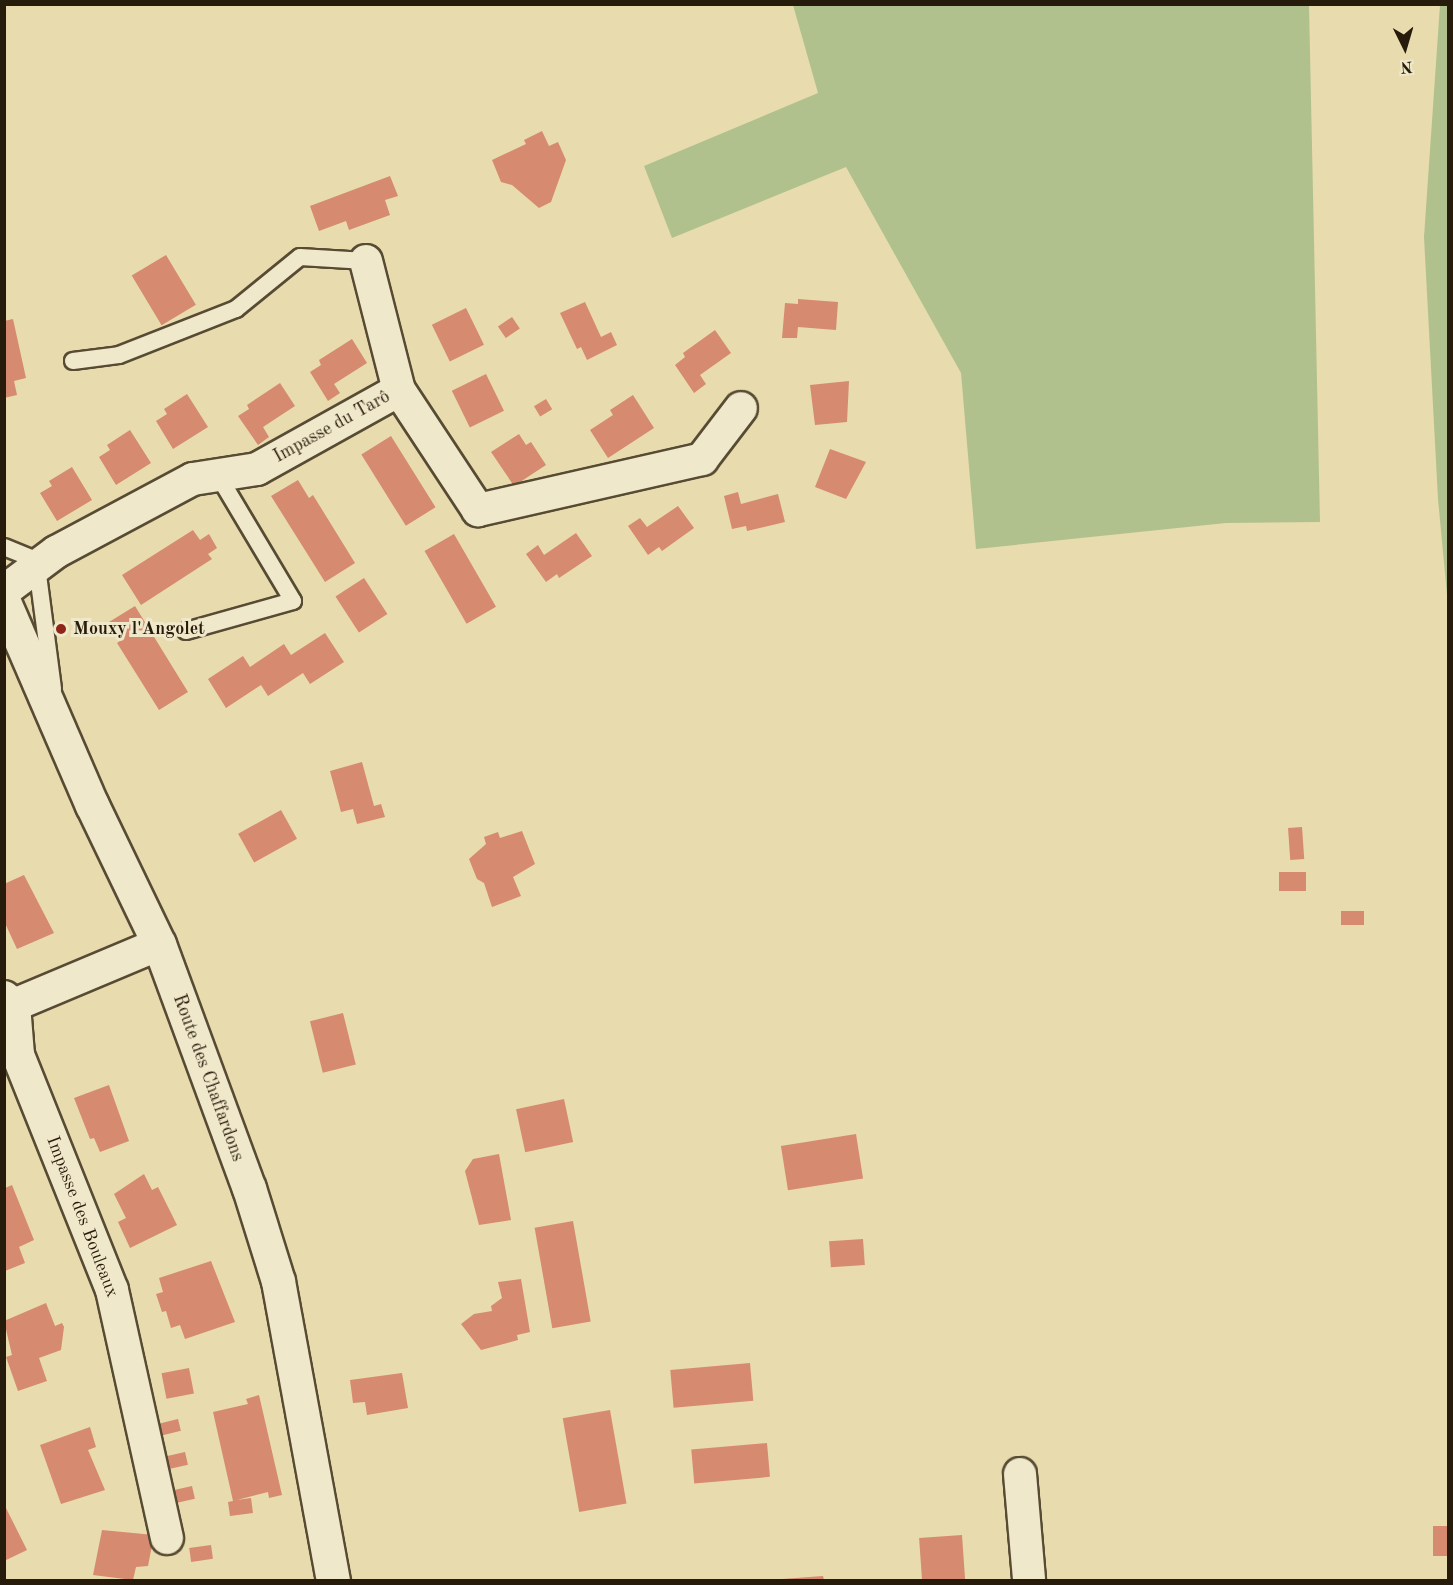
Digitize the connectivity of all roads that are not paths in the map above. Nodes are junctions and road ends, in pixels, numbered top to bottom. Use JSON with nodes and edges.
{"nodes":[{"id":1,"x":366,"y":261,"type":"joint"},
{"id":2,"x":73,"y":361,"type":"dead end"},
{"id":3,"x":399,"y":390,"type":"junction"},
{"id":4,"x":741,"y":408,"type":"dead end"},
{"id":5,"x":218,"y":475,"type":"junction"},
{"id":6,"x":4,"y":547,"type":"edge"},
{"id":7,"x":33,"y":561,"type":"edge"},
{"id":8,"x":4,"y":591,"type":"edge"},
{"id":9,"x":4,"y":602,"type":"edge"},
{"id":10,"x":186,"y":631,"type":"dead end"},
{"id":11,"x":4,"y":654,"type":"edge"},
{"id":12,"x":59,"y":732,"type":"junction"},
{"id":13,"x":87,"y":793,"type":"junction"},
{"id":14,"x":149,"y":948,"type":"junction"},
{"id":15,"x":9,"y":1001,"type":"edge"},
{"id":16,"x":1020,"y":1474,"type":"dead end"},
{"id":17,"x":167,"y":1538,"type":"dead end"},
{"id":18,"x":333,"y":1581,"type":"edge"},
{"id":19,"x":1029,"y":1581,"type":"edge"}],
"edges":[{"from":1,"to":2,"type":"lane"},
{"from":1,"to":3,"type":"street"},
{"from":3,"to":4,"type":"street","name":"Impasse du Tarô"},
{"from":3,"to":5,"type":"street","name":"Impasse du Tarô"},
{"from":5,"to":7,"type":"street","name":"Impasse du Tarô"},
{"from":5,"to":10,"type":"lane"},
{"from":6,"to":7,"type":"lane"},
{"from":7,"to":8,"type":"street","name":"Impasse du Tarô"},
{"from":7,"to":12,"type":"lane"},
{"from":9,"to":12,"type":"main road"},
{"from":11,"to":13,"type":"main road"},
{"from":12,"to":13,"type":"main road"},
{"from":13,"to":14,"type":"main road","name":"Route des Chaffardons"},
{"from":14,"to":15,"type":"street"},
{"from":14,"to":18,"type":"main road","name":"Route des Chaffardons"},
{"from":15,"to":17,"type":"street","name":"Impasse des Bouleaux"},
{"from":16,"to":19,"type":"street"}]}
